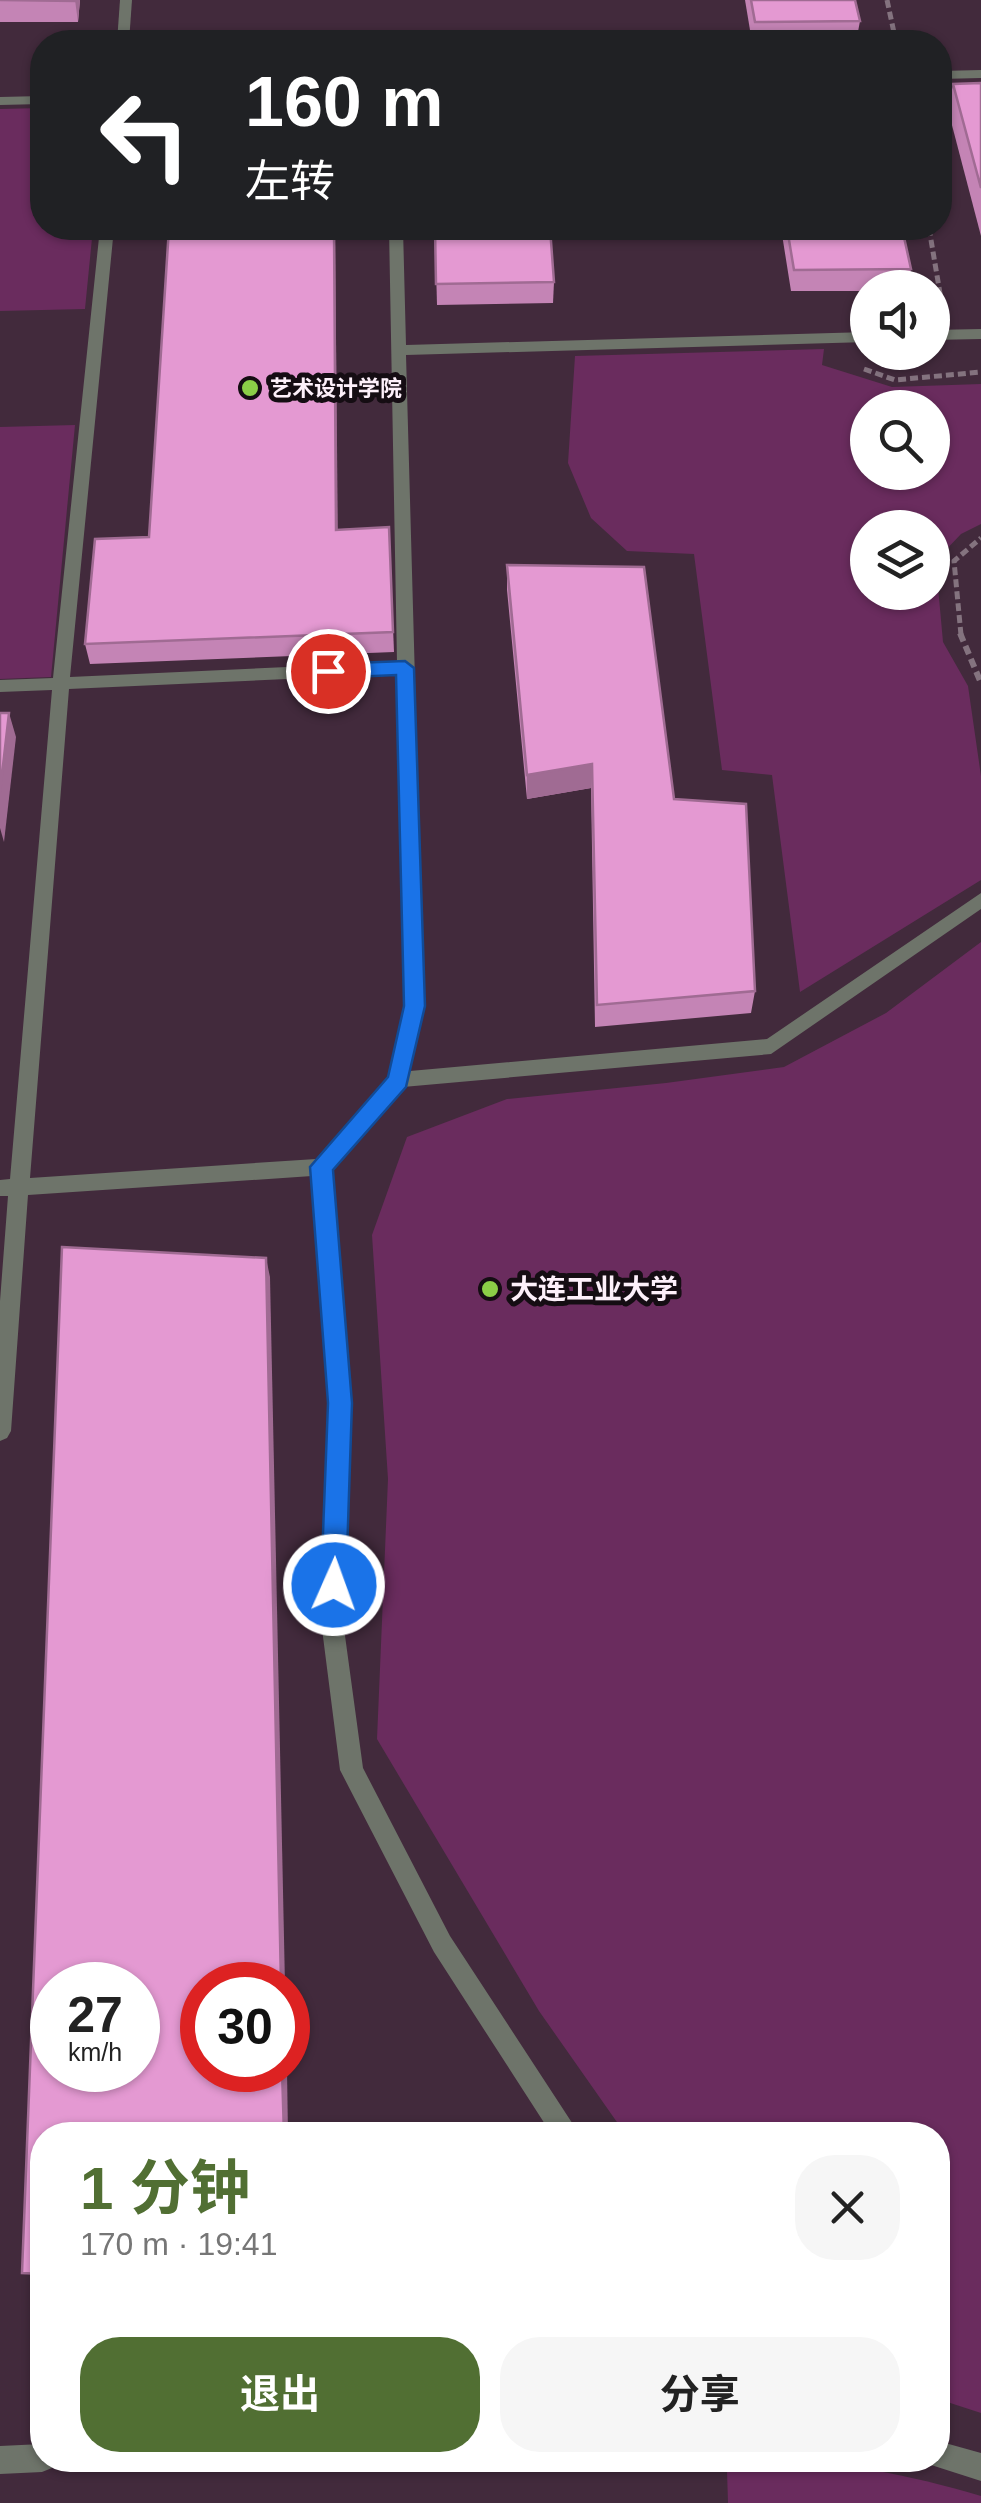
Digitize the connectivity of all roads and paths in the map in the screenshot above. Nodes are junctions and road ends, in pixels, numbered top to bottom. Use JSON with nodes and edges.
{"nodes":[{"id":1,"x":126,"y":0,"type":"edge"},
{"id":2,"x":887,"y":0,"type":"edge"},
{"id":3,"x":125,"y":30,"type":"edge"},
{"id":4,"x":893,"y":30,"type":"edge"},
{"id":5,"x":981,"y":74,"type":"edge"},
{"id":6,"x":952,"y":75,"type":"edge"},
{"id":7,"x":30,"y":100,"type":"edge"},
{"id":8,"x":0,"y":101,"type":"edge"},
{"id":9,"x":106,"y":240,"type":"edge"},
{"id":10,"x":396,"y":240,"type":"edge"},
{"id":11,"x":930,"y":240,"type":"edge"},
{"id":12,"x":933,"y":270,"type":"edge"},
{"id":13,"x":981,"y":334,"type":"edge"},
{"id":14,"x":950,"y":335,"type":"edge"},
{"id":15,"x":850,"y":337,"type":"edge"},
{"id":16,"x":850,"y":345,"type":"edge"},
{"id":17,"x":399,"y":350,"type":"junction"},
{"id":18,"x":850,"y":364,"type":"edge"},
{"id":19,"x":866,"y":370,"type":"edge"},
{"id":20,"x":981,"y":372,"type":"edge"},
{"id":21,"x":981,"y":538,"type":"edge"},
{"id":22,"x":405,"y":668,"type":"junction"},
{"id":23,"x":61,"y":682,"type":"junction"},
{"id":24,"x":981,"y":683,"type":"edge"},
{"id":25,"x":0,"y":686,"type":"edge"},
{"id":26,"x":981,"y":900,"type":"edge"},
{"id":27,"x":398,"y":1080,"type":"junction"},
{"id":28,"x":321,"y":1167,"type":"junction"},
{"id":29,"x":9,"y":1188,"type":"edge"},
{"id":30,"x":0,"y":1431,"type":"edge"},
{"id":31,"x":558,"y":2122,"type":"edge"},
{"id":32,"x":950,"y":2458,"type":"edge"},
{"id":33,"x":30,"y":2459,"type":"edge"},
{"id":34,"x":0,"y":2460,"type":"edge"},
{"id":35,"x":981,"y":2467,"type":"edge"}],
"edges":[{"from":1,"to":3,"type":"street"},
{"from":2,"to":4,"type":"path"},
{"from":5,"to":6,"type":"street"},
{"from":7,"to":8,"type":"street"},
{"from":9,"to":23,"type":"street"},
{"from":10,"to":17,"type":"street"},
{"from":11,"to":12,"type":"path"},
{"from":13,"to":14,"type":"street"},
{"from":15,"to":17,"type":"street"},
{"from":16,"to":18,"type":"path"},
{"from":17,"to":22,"type":"street"},
{"from":19,"to":20,"type":"path"},
{"from":21,"to":24,"type":"path"},
{"from":22,"to":23,"type":"street"},
{"from":22,"to":27,"type":"street"},
{"from":23,"to":25,"type":"street"},
{"from":23,"to":29,"type":"street"},
{"from":26,"to":27,"type":"street"},
{"from":27,"to":28,"type":"street"},
{"from":28,"to":29,"type":"street"},
{"from":28,"to":31,"type":"street"},
{"from":29,"to":30,"type":"street"},
{"from":32,"to":35,"type":"street"},
{"from":33,"to":34,"type":"street"}]}
